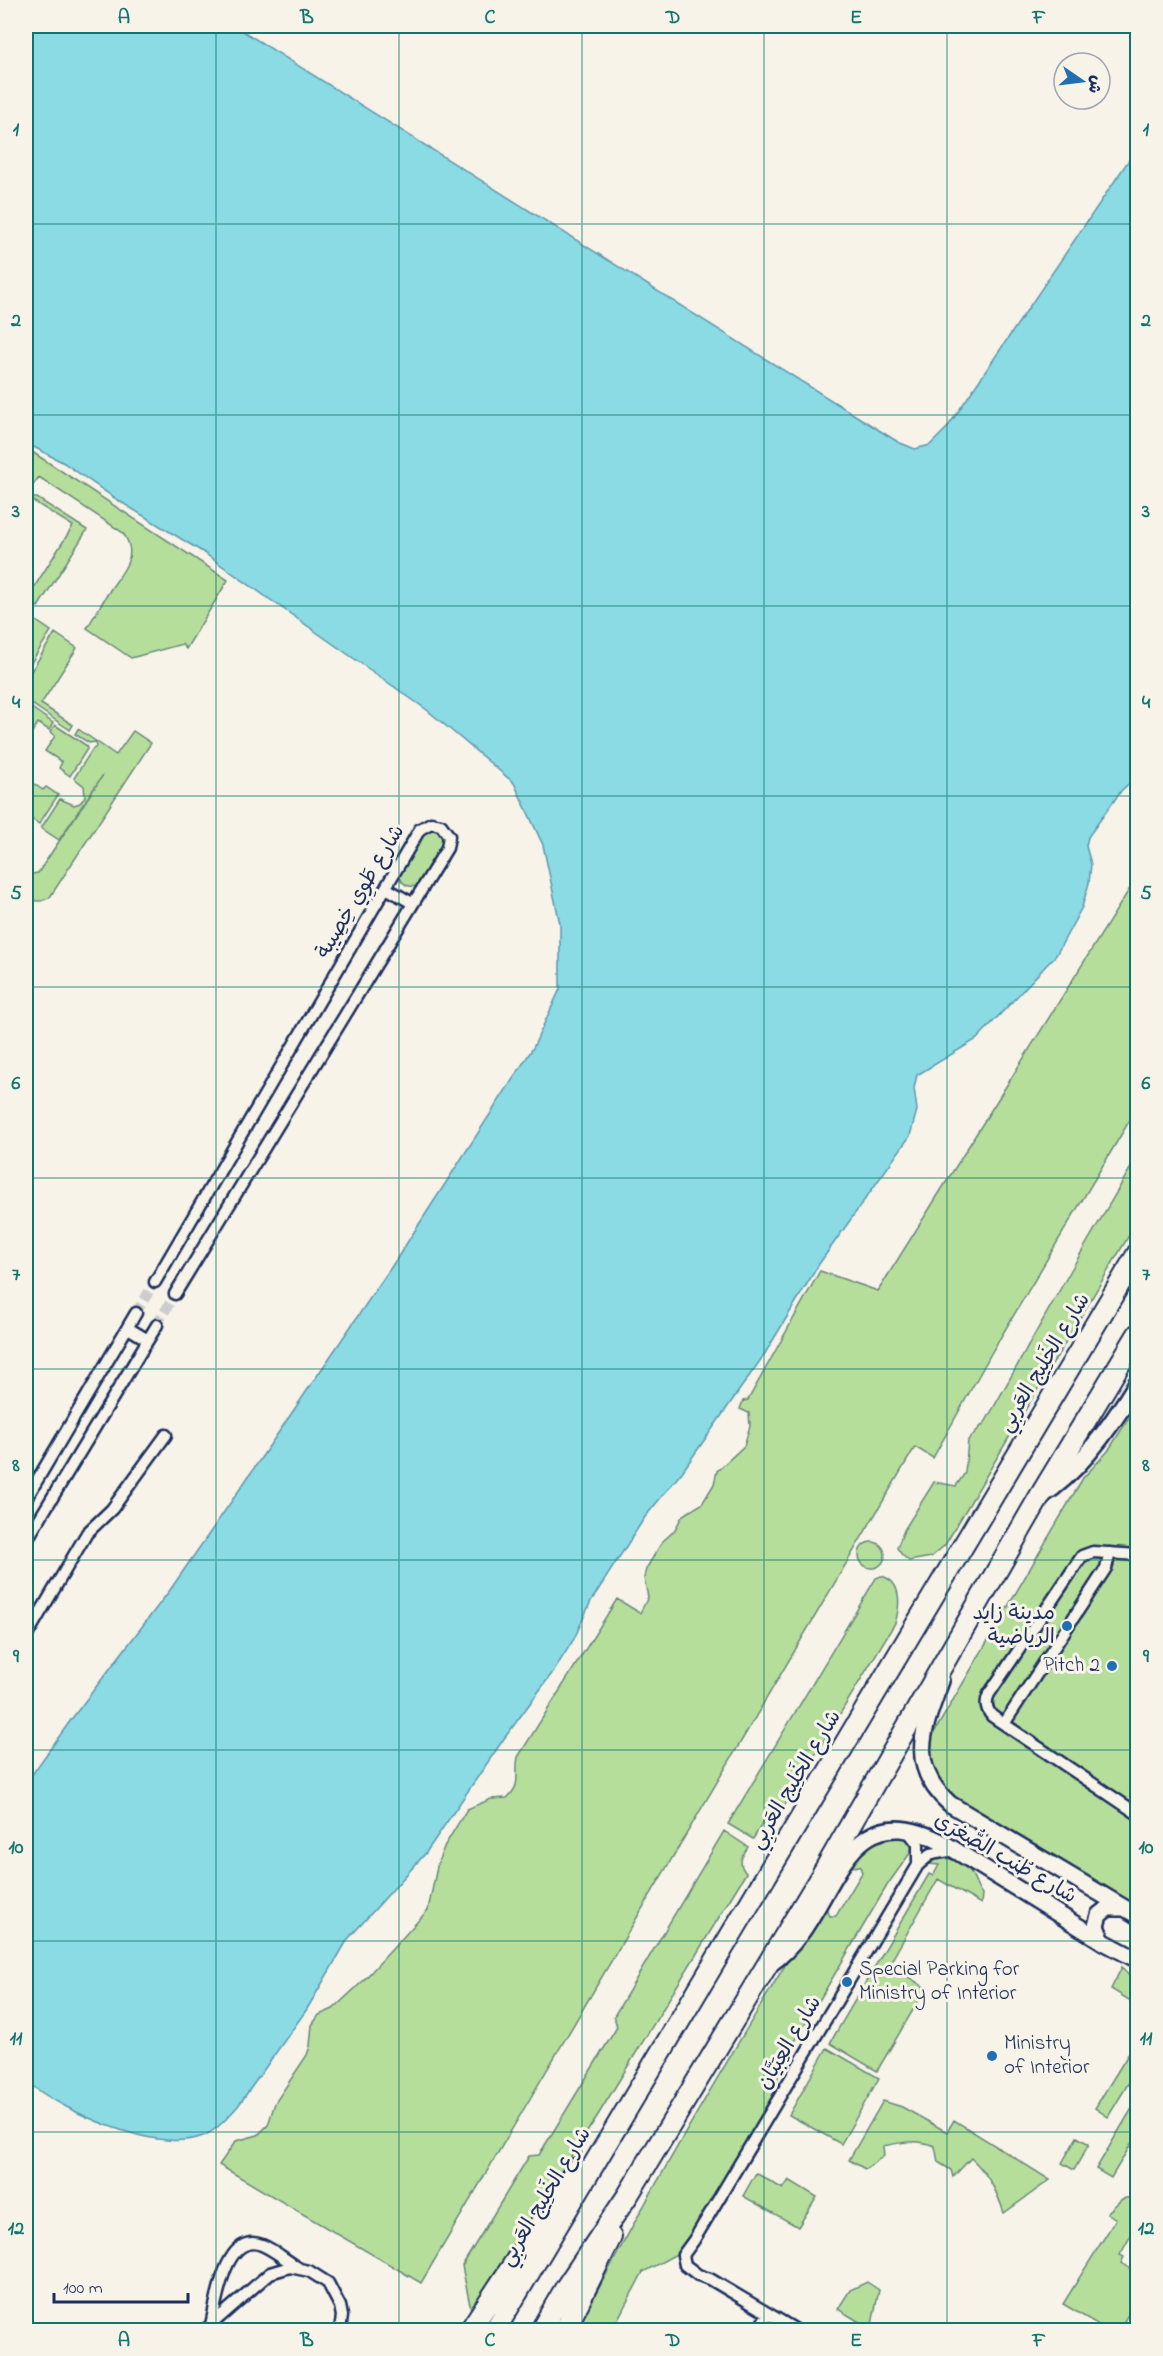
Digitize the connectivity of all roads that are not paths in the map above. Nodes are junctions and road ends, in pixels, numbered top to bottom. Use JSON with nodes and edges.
{"nodes":[{"id":1,"x":386,"y":888,"type":"junction"},
{"id":2,"x":412,"y":903,"type":"junction"},
{"id":3,"x":1137,"y":1253,"type":"edge"},
{"id":4,"x":155,"y":1282,"type":"tunnel mouth"},
{"id":5,"x":175,"y":1294,"type":"tunnel mouth"},
{"id":6,"x":136,"y":1313,"type":"tunnel mouth"},
{"id":7,"x":157,"y":1325,"type":"tunnel mouth"},
{"id":8,"x":128,"y":1328,"type":"junction"},
{"id":9,"x":1137,"y":1334,"type":"edge"},
{"id":10,"x":148,"y":1340,"type":"junction"},
{"id":11,"x":1137,"y":1383,"type":"edge"},
{"id":12,"x":166,"y":1436,"type":"dead end"},
{"id":13,"x":1040,"y":1496,"type":"junction"},
{"id":14,"x":26,"y":1499,"type":"edge"},
{"id":15,"x":26,"y":1541,"type":"edge"},
{"id":16,"x":1110,"y":1553,"type":"junction"},
{"id":17,"x":1137,"y":1555,"type":"edge"},
{"id":18,"x":26,"y":1637,"type":"edge"},
{"id":19,"x":954,"y":1647,"type":"junction"},
{"id":20,"x":1004,"y":1724,"type":"junction"},
{"id":21,"x":1137,"y":1814,"type":"edge"},
{"id":22,"x":905,"y":1828,"type":"junction"},
{"id":23,"x":955,"y":1850,"type":"junction"},
{"id":24,"x":918,"y":1865,"type":"junction"},
{"id":25,"x":1131,"y":1912,"type":"edge"},
{"id":26,"x":1102,"y":1941,"type":"junction"},
{"id":27,"x":1137,"y":1960,"type":"edge"},
{"id":28,"x":765,"y":1967,"type":"junction"},
{"id":29,"x":642,"y":2083,"type":"junction"},
{"id":30,"x":628,"y":2195,"type":"junction"},
{"id":31,"x":298,"y":2267,"type":"junction"},
{"id":32,"x":768,"y":2314,"type":"junction"},
{"id":33,"x":208,"y":2328,"type":"edge"},
{"id":34,"x":340,"y":2331,"type":"edge"},
{"id":35,"x":470,"y":2331,"type":"edge"},
{"id":36,"x":495,"y":2331,"type":"edge"},
{"id":37,"x":541,"y":2331,"type":"edge"},
{"id":38,"x":565,"y":2331,"type":"edge"},
{"id":39,"x":758,"y":2331,"type":"edge"},
{"id":40,"x":796,"y":2331,"type":"edge"}],
"edges":[{"from":1,"to":2,"type":"street"},
{"from":1,"to":2,"type":"street","name":"شارع طَوِي خِصِيبة"},
{"from":1,"to":4,"type":"street","name":"شارع طَوِي خِصِيبة"},
{"from":2,"to":5,"type":"street","name":"شارع طَوِي خِصِيبة"},
{"from":3,"to":29,"type":"highway","name":"شارع الخَلِيج العَربِي"},
{"from":6,"to":8,"type":"street"},
{"from":7,"to":10,"type":"street"},
{"from":8,"to":10,"type":"street"},
{"from":8,"to":14,"type":"street"},
{"from":9,"to":13,"type":"highway"},
{"from":10,"to":15,"type":"street"},
{"from":11,"to":13,"type":"main road"},
{"from":12,"to":18,"type":"street"},
{"from":13,"to":19,"type":"highway"},
{"from":16,"to":17,"type":"street"},
{"from":16,"to":20,"type":"street"},
{"from":16,"to":20,"type":"street"},
{"from":19,"to":25,"type":"street","name":"شارع طُنب الصُّغرَى"},
{"from":19,"to":28,"type":"highway"},
{"from":20,"to":21,"type":"street"},
{"from":22,"to":23,"type":"street","name":"شارع طُنب الصُّغرَى"},
{"from":22,"to":24,"type":"street"},
{"from":22,"to":28,"type":"street","name":"شارع طُنب الصُّغرَى"},
{"from":23,"to":24,"type":"street"},
{"from":23,"to":26,"type":"street","name":"شارع طُنب الصُّغرَى"},
{"from":24,"to":32,"type":"street","name":"شارع العِبَيَّان"},
{"from":25,"to":26,"type":"street"},
{"from":26,"to":27,"type":"street","name":"شارع طُنب الصُّغرَى"},
{"from":28,"to":30,"type":"highway"},
{"from":29,"to":35,"type":"highway"},
{"from":29,"to":36,"type":"highway","name":"شارع الخَلِيج العَربِي"},
{"from":30,"to":37,"type":"highway"},
{"from":30,"to":38,"type":"highway"},
{"from":31,"to":33,"type":"street"},
{"from":31,"to":33,"type":"street"},
{"from":31,"to":34,"type":"street"},
{"from":32,"to":39,"type":"street"},
{"from":32,"to":40,"type":"street","name":"شارع العِبَيَّان"}]}
